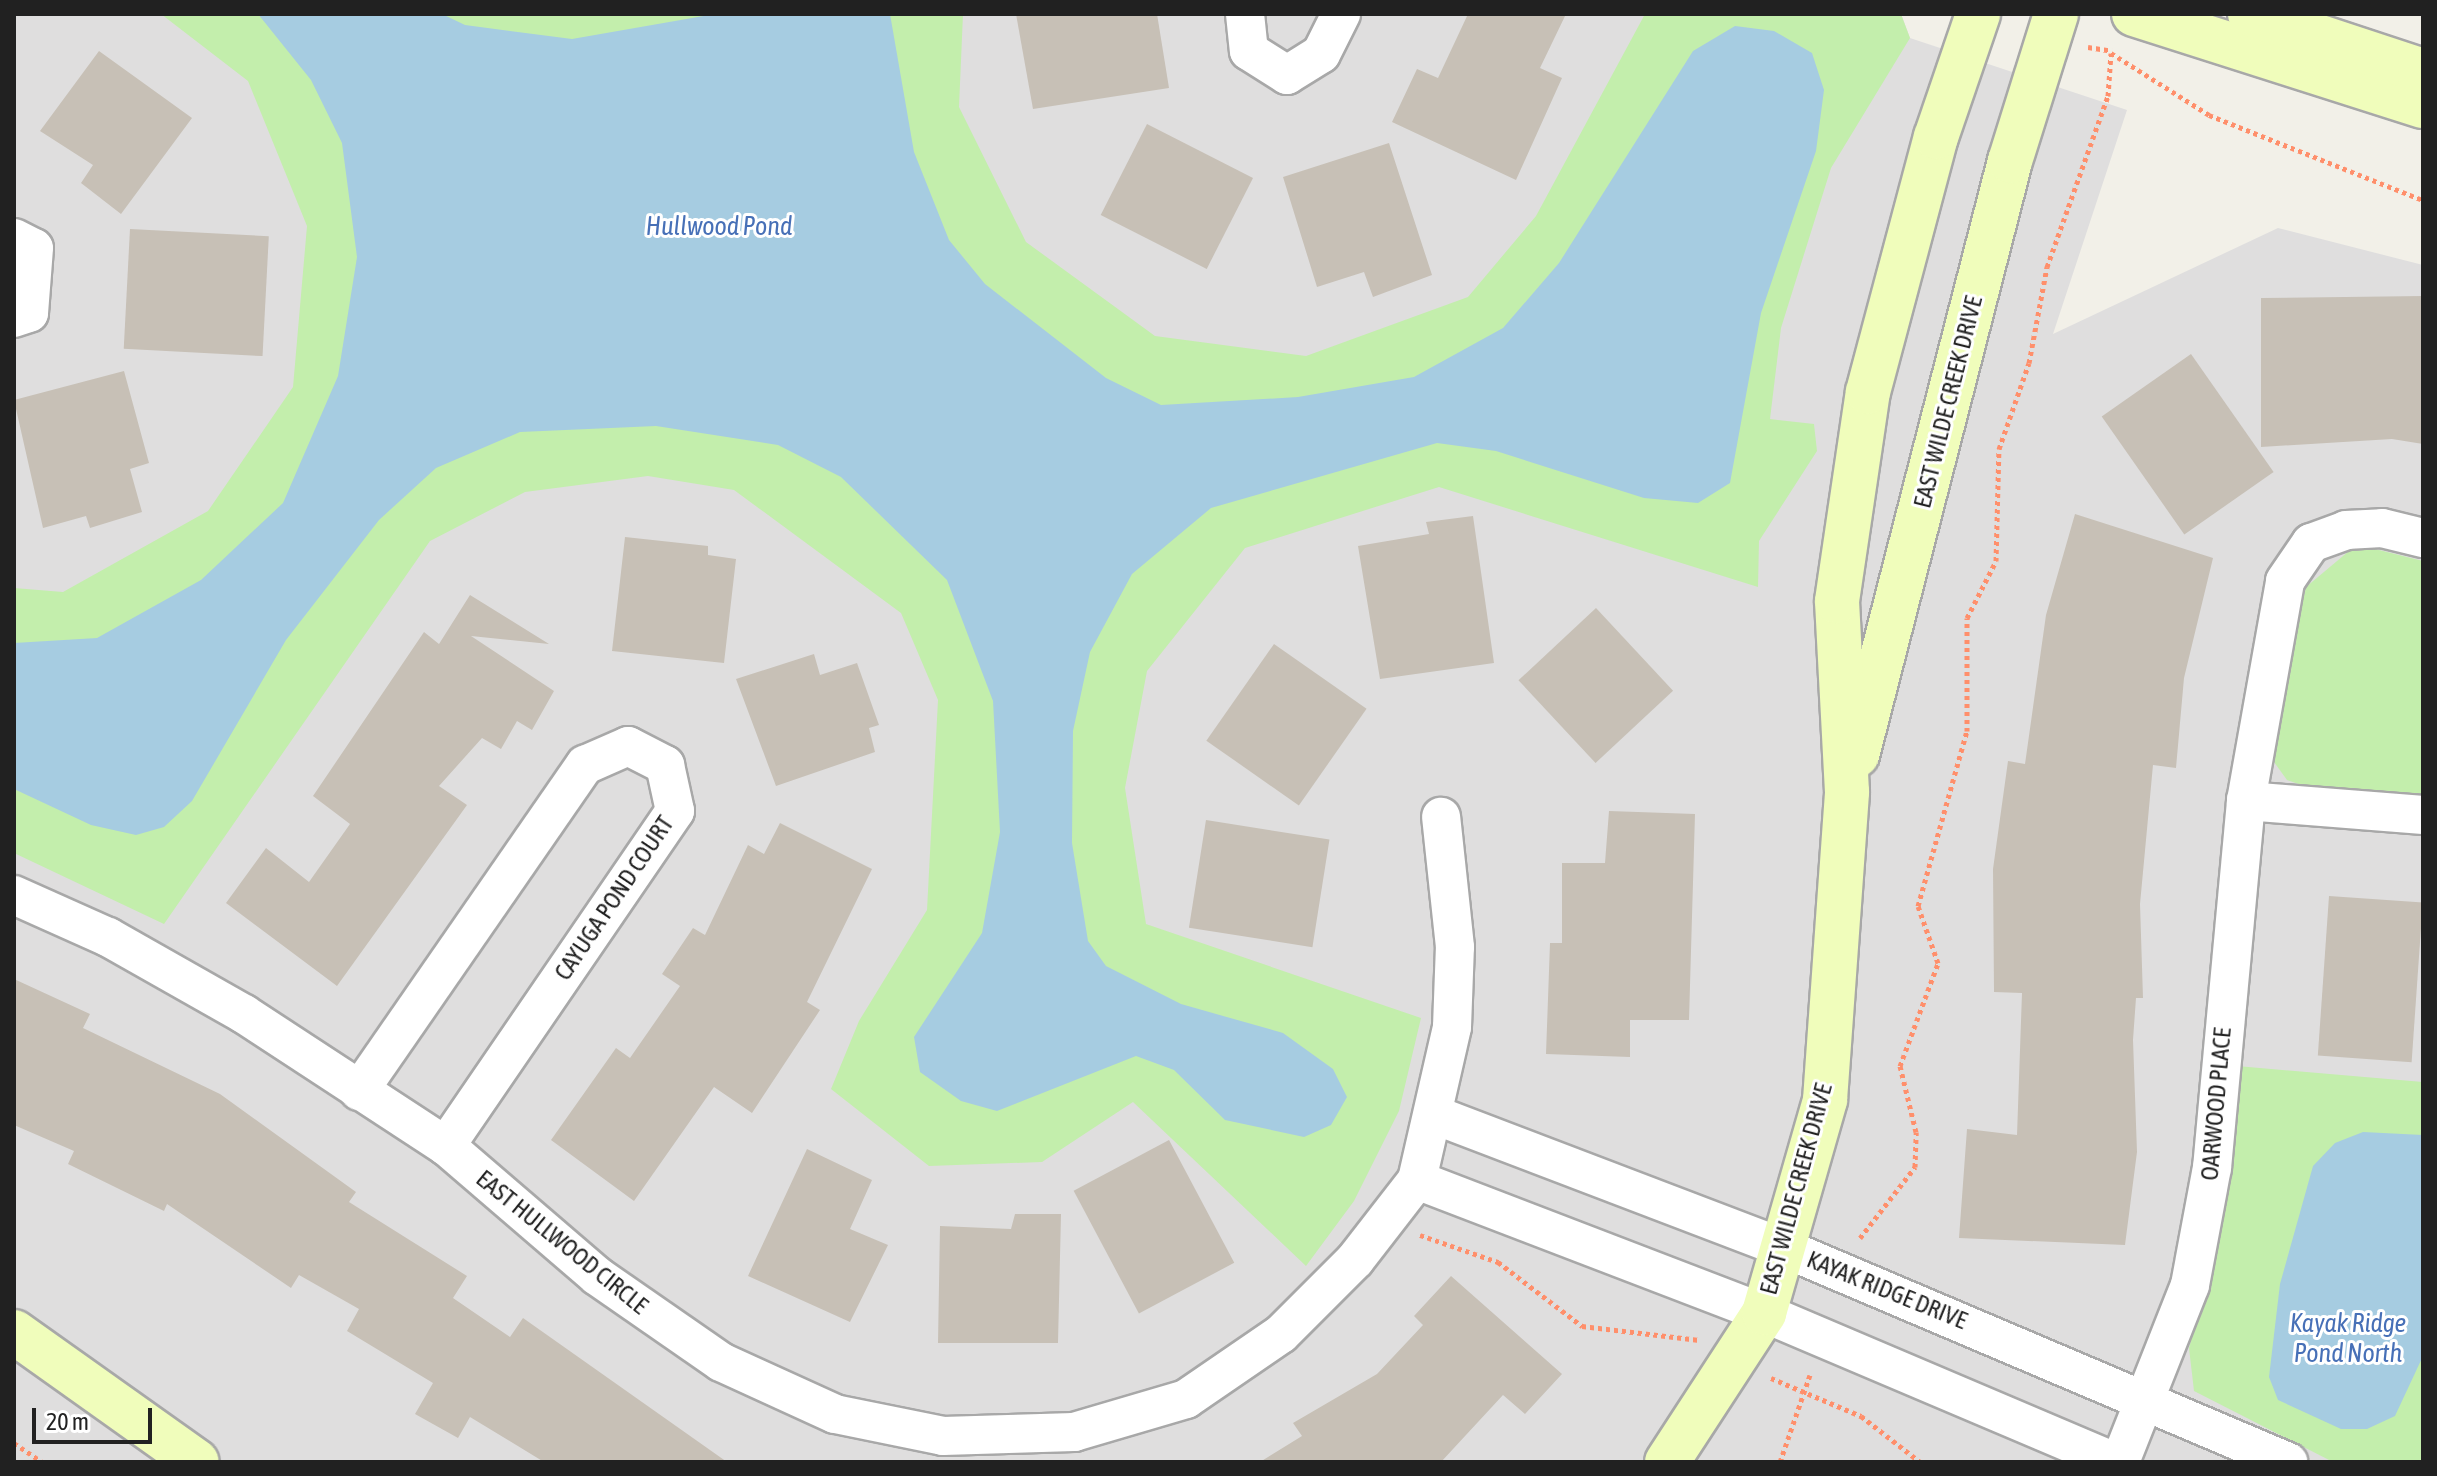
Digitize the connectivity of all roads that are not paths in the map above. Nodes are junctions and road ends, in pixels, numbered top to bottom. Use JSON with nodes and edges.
{"nodes":[{"id":1,"x":1245,"y":14,"type":"edge"},
{"id":2,"x":1341,"y":14,"type":"edge"},
{"id":3,"x":1978,"y":14,"type":"edge"},
{"id":4,"x":2056,"y":14,"type":"edge"},
{"id":5,"x":2134,"y":14,"type":"edge"},
{"id":6,"x":2250,"y":14,"type":"edge"},
{"id":7,"x":2423,"y":71,"type":"edge"},
{"id":8,"x":2423,"y":106,"type":"edge"},
{"id":9,"x":14,"y":238,"type":"edge"},
{"id":10,"x":14,"y":318,"type":"edge"},
{"id":11,"x":2423,"y":538,"type":"edge"},
{"id":12,"x":1847,"y":792,"type":"junction"},
{"id":13,"x":2246,"y":801,"type":"junction"},
{"id":14,"x":2423,"y":815,"type":"edge"},
{"id":15,"x":1441,"y":817,"type":"dead end"},
{"id":16,"x":14,"y":895,"type":"edge"},
{"id":17,"x":359,"y":1091,"type":"junction"},
{"id":18,"x":1435,"y":1115,"type":"junction"},
{"id":19,"x":446,"y":1146,"type":"junction"},
{"id":20,"x":1405,"y":1195,"type":"junction"},
{"id":21,"x":1784,"y":1248,"type":"junction"},
{"id":22,"x":1764,"y":1313,"type":"junction"},
{"id":23,"x":14,"y":1332,"type":"edge"},
{"id":24,"x":2149,"y":1398,"type":"junction"},
{"id":25,"x":197,"y":1462,"type":"edge"},
{"id":26,"x":1667,"y":1462,"type":"edge"},
{"id":27,"x":2117,"y":1462,"type":"edge"},
{"id":28,"x":2288,"y":1462,"type":"edge"}],
"edges":[{"from":1,"to":2,"type":"street"},
{"from":3,"to":12,"type":"street","name":"EAST WILDE CREEK DRIVE"},
{"from":4,"to":12,"type":"street","name":"EAST WILDE CREEK DRIVE"},
{"from":5,"to":8,"type":"street"},
{"from":6,"to":7,"type":"street"},
{"from":9,"to":10,"type":"street"},
{"from":11,"to":13,"type":"street","name":"OARWOOD PLACE"},
{"from":12,"to":21,"type":"street","name":"EAST WILDE CREEK DRIVE"},
{"from":13,"to":14,"type":"street"},
{"from":13,"to":24,"type":"street","name":"OARWOOD PLACE"},
{"from":15,"to":18,"type":"street","name":"EAST HULLWOOD CIRCLE"},
{"from":16,"to":17,"type":"street","name":"EAST HULLWOOD CIRCLE"},
{"from":17,"to":19,"type":"street","name":"EAST HULLWOOD CIRCLE"},
{"from":17,"to":19,"type":"street","name":"CAYUGA POND COURT"},
{"from":18,"to":20,"type":"street","name":"EAST HULLWOOD CIRCLE"},
{"from":18,"to":21,"type":"street","name":"KAYAK RIDGE DRIVE"},
{"from":19,"to":20,"type":"street","name":"EAST HULLWOOD CIRCLE"},
{"from":20,"to":22,"type":"street"},
{"from":21,"to":22,"type":"street","name":"EAST WILDE CREEK DRIVE"},
{"from":21,"to":24,"type":"street","name":"KAYAK RIDGE DRIVE"},
{"from":22,"to":26,"type":"street","name":"EAST WILDE CREEK DRIVE"},
{"from":22,"to":27,"type":"street"},
{"from":23,"to":25,"type":"street"},
{"from":24,"to":27,"type":"street","name":"OARWOOD PLACE"},
{"from":24,"to":28,"type":"street","name":"KAYAK RIDGE DRIVE"}]}
